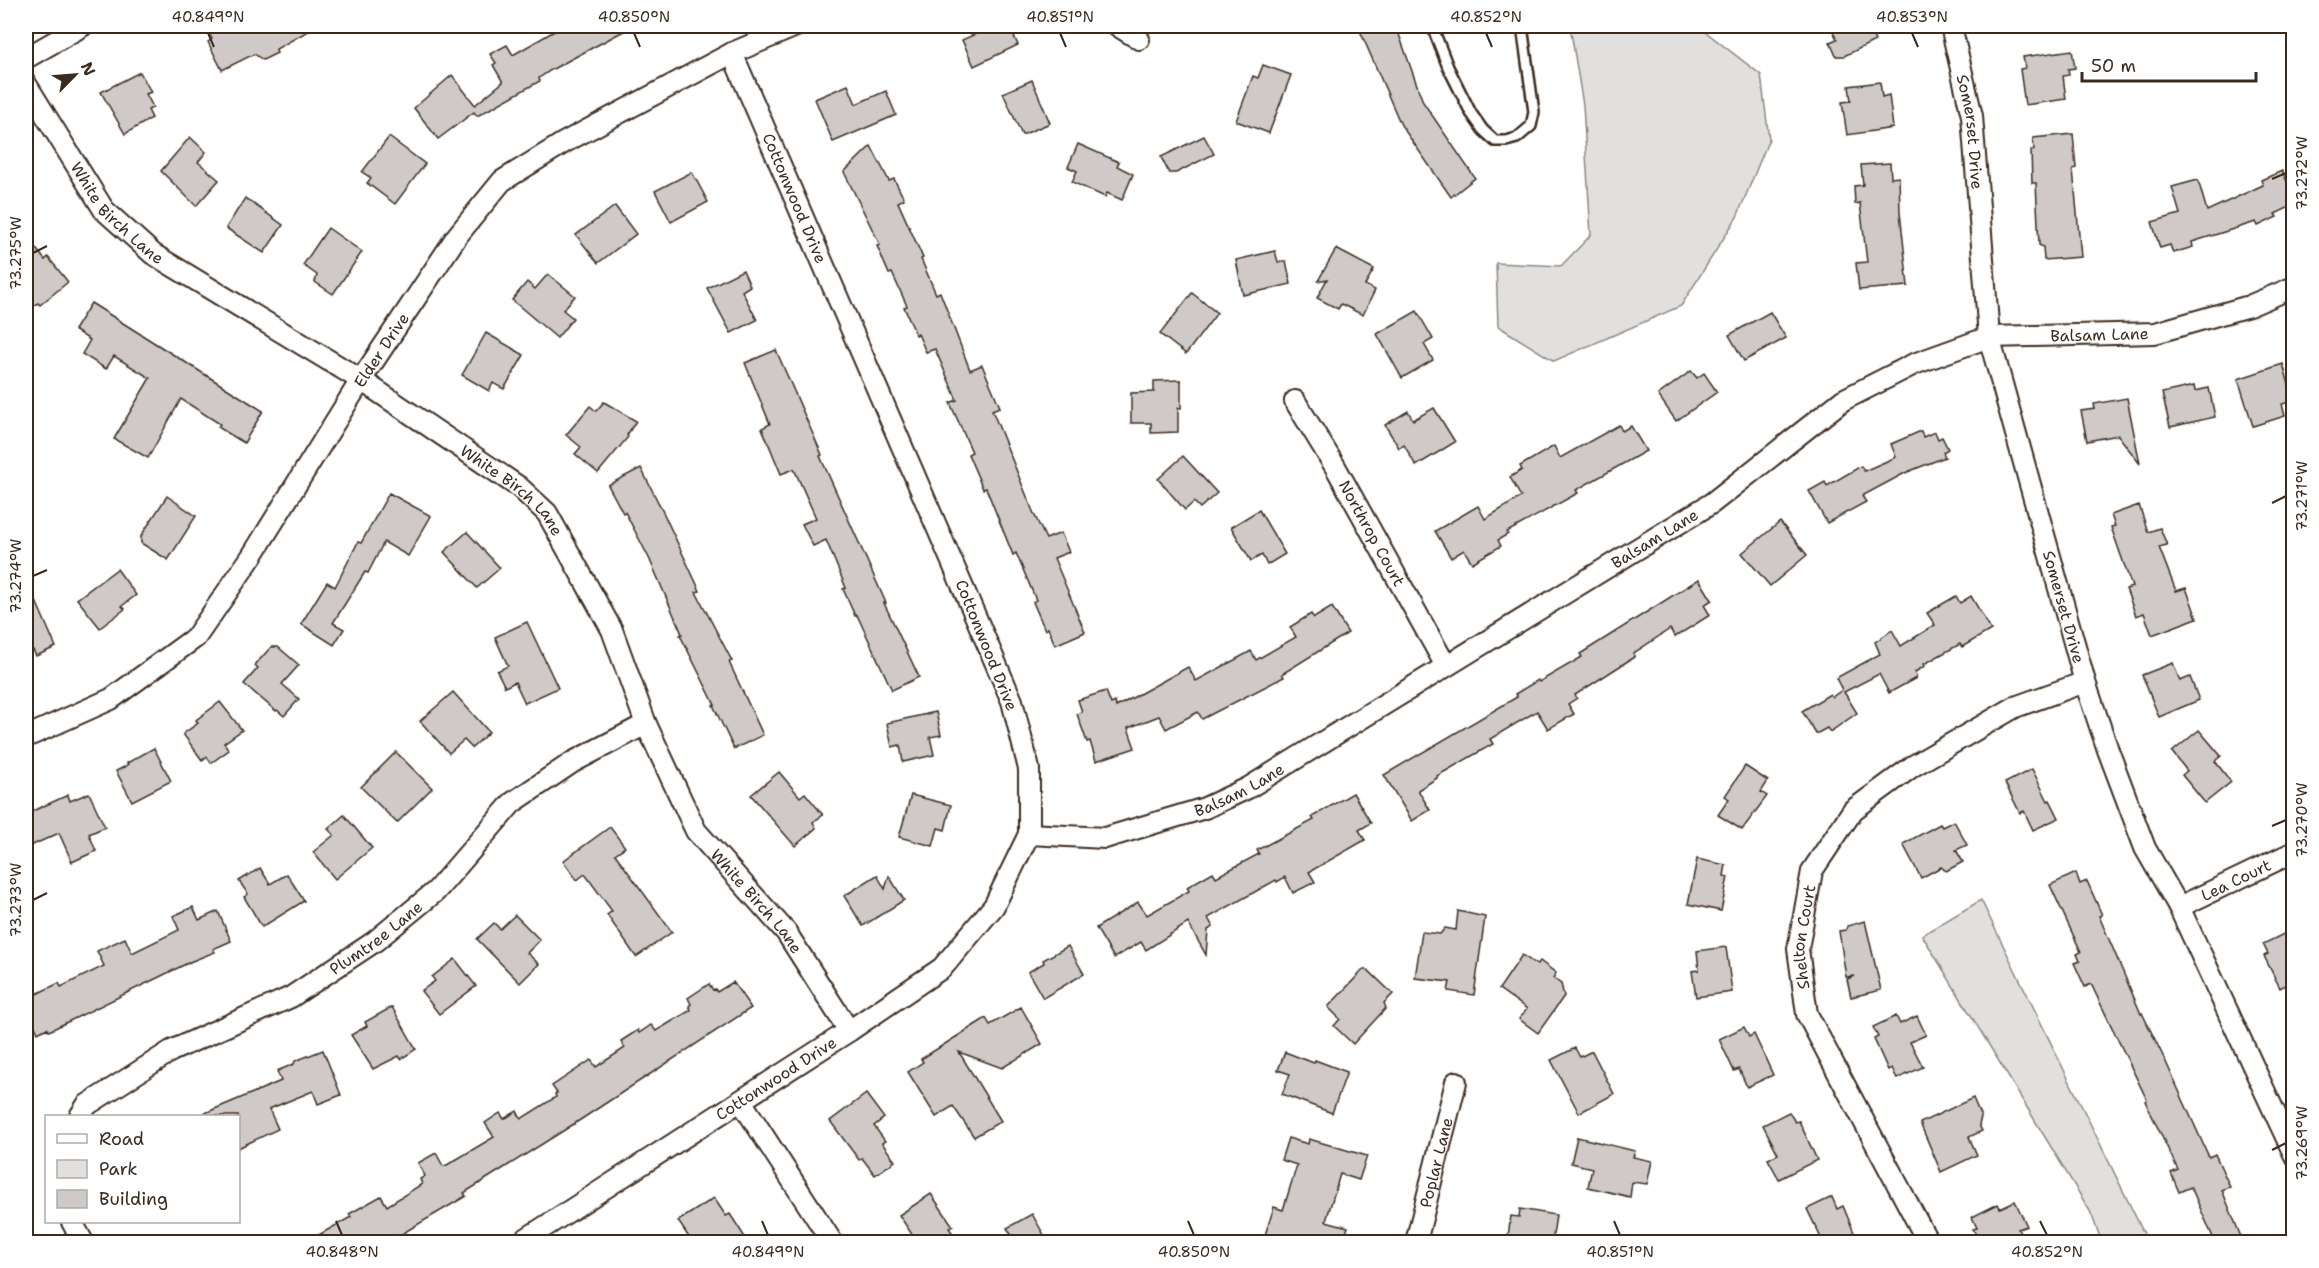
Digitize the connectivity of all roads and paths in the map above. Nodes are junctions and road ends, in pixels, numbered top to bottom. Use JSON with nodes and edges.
{"nodes":[{"id":1,"x":82,"y":26,"type":"edge"},
{"id":2,"x":796,"y":26,"type":"edge"},
{"id":3,"x":1118,"y":26,"type":"edge"},
{"id":4,"x":1432,"y":26,"type":"edge"},
{"id":5,"x":1522,"y":26,"type":"edge"},
{"id":6,"x":1950,"y":26,"type":"edge"},
{"id":7,"x":1139,"y":39,"type":"dead end"},
{"id":8,"x":732,"y":53,"type":"junction"},
{"id":9,"x":26,"y":58,"type":"edge"},
{"id":10,"x":26,"y":84,"type":"edge"},
{"id":11,"x":2294,"y":287,"type":"edge"},
{"id":12,"x":1989,"y":337,"type":"junction"},
{"id":13,"x":361,"y":380,"type":"junction"},
{"id":14,"x":1295,"y":401,"type":"dead end"},
{"id":15,"x":1446,"y":666,"type":"junction"},
{"id":16,"x":2085,"y":682,"type":"junction"},
{"id":17,"x":646,"y":724,"type":"junction"},
{"id":18,"x":26,"y":737,"type":"edge"},
{"id":19,"x":1029,"y":834,"type":"junction"},
{"id":20,"x":2294,"y":852,"type":"edge"},
{"id":21,"x":2179,"y":907,"type":"junction"},
{"id":22,"x":849,"y":1031,"type":"junction"},
{"id":23,"x":1456,"y":1082,"type":"dead end"},
{"id":24,"x":741,"y":1101,"type":"junction"},
{"id":25,"x":82,"y":1115,"type":"edge"},
{"id":26,"x":2294,"y":1154,"type":"edge"},
{"id":27,"x":73,"y":1223,"type":"edge"},
{"id":28,"x":83,"y":1242,"type":"edge"},
{"id":29,"x":521,"y":1242,"type":"edge"},
{"id":30,"x":832,"y":1242,"type":"edge"},
{"id":31,"x":1416,"y":1242,"type":"edge"},
{"id":32,"x":1928,"y":1242,"type":"edge"}],
"edges":[{"from":1,"to":9,"type":"street"},
{"from":2,"to":8,"type":"street","name":"Elder Drive"},
{"from":3,"to":7,"type":"street"},
{"from":4,"to":5,"type":"lane"},
{"from":6,"to":12,"type":"street","name":"Somerset Drive"},
{"from":8,"to":13,"type":"street","name":"Elder Drive"},
{"from":8,"to":19,"type":"street","name":"Cottonwood Drive"},
{"from":10,"to":13,"type":"street","name":"White Birch Lane"},
{"from":11,"to":12,"type":"street","name":"Balsam Lane"},
{"from":12,"to":15,"type":"street","name":"Balsam Lane"},
{"from":12,"to":16,"type":"street","name":"Somerset Drive"},
{"from":13,"to":17,"type":"street","name":"White Birch Lane"},
{"from":13,"to":18,"type":"street","name":"Elder Drive"},
{"from":14,"to":15,"type":"street","name":"Northrop Court"},
{"from":15,"to":19,"type":"street","name":"Balsam Lane"},
{"from":16,"to":21,"type":"street","name":"Somerset Drive"},
{"from":16,"to":32,"type":"street","name":"Shelton Court"},
{"from":17,"to":22,"type":"street","name":"White Birch Lane"},
{"from":17,"to":25,"type":"street","name":"Plumtree Lane"},
{"from":19,"to":22,"type":"street","name":"Cottonwood Drive"},
{"from":20,"to":21,"type":"street","name":"Lea Court"},
{"from":21,"to":26,"type":"street","name":"Somerset Drive"},
{"from":22,"to":24,"type":"street","name":"Cottonwood Drive"},
{"from":23,"to":31,"type":"street","name":"Poplar Lane"},
{"from":24,"to":29,"type":"street","name":"Cottonwood Drive"},
{"from":24,"to":30,"type":"street"},
{"from":27,"to":28,"type":"street"}]}
